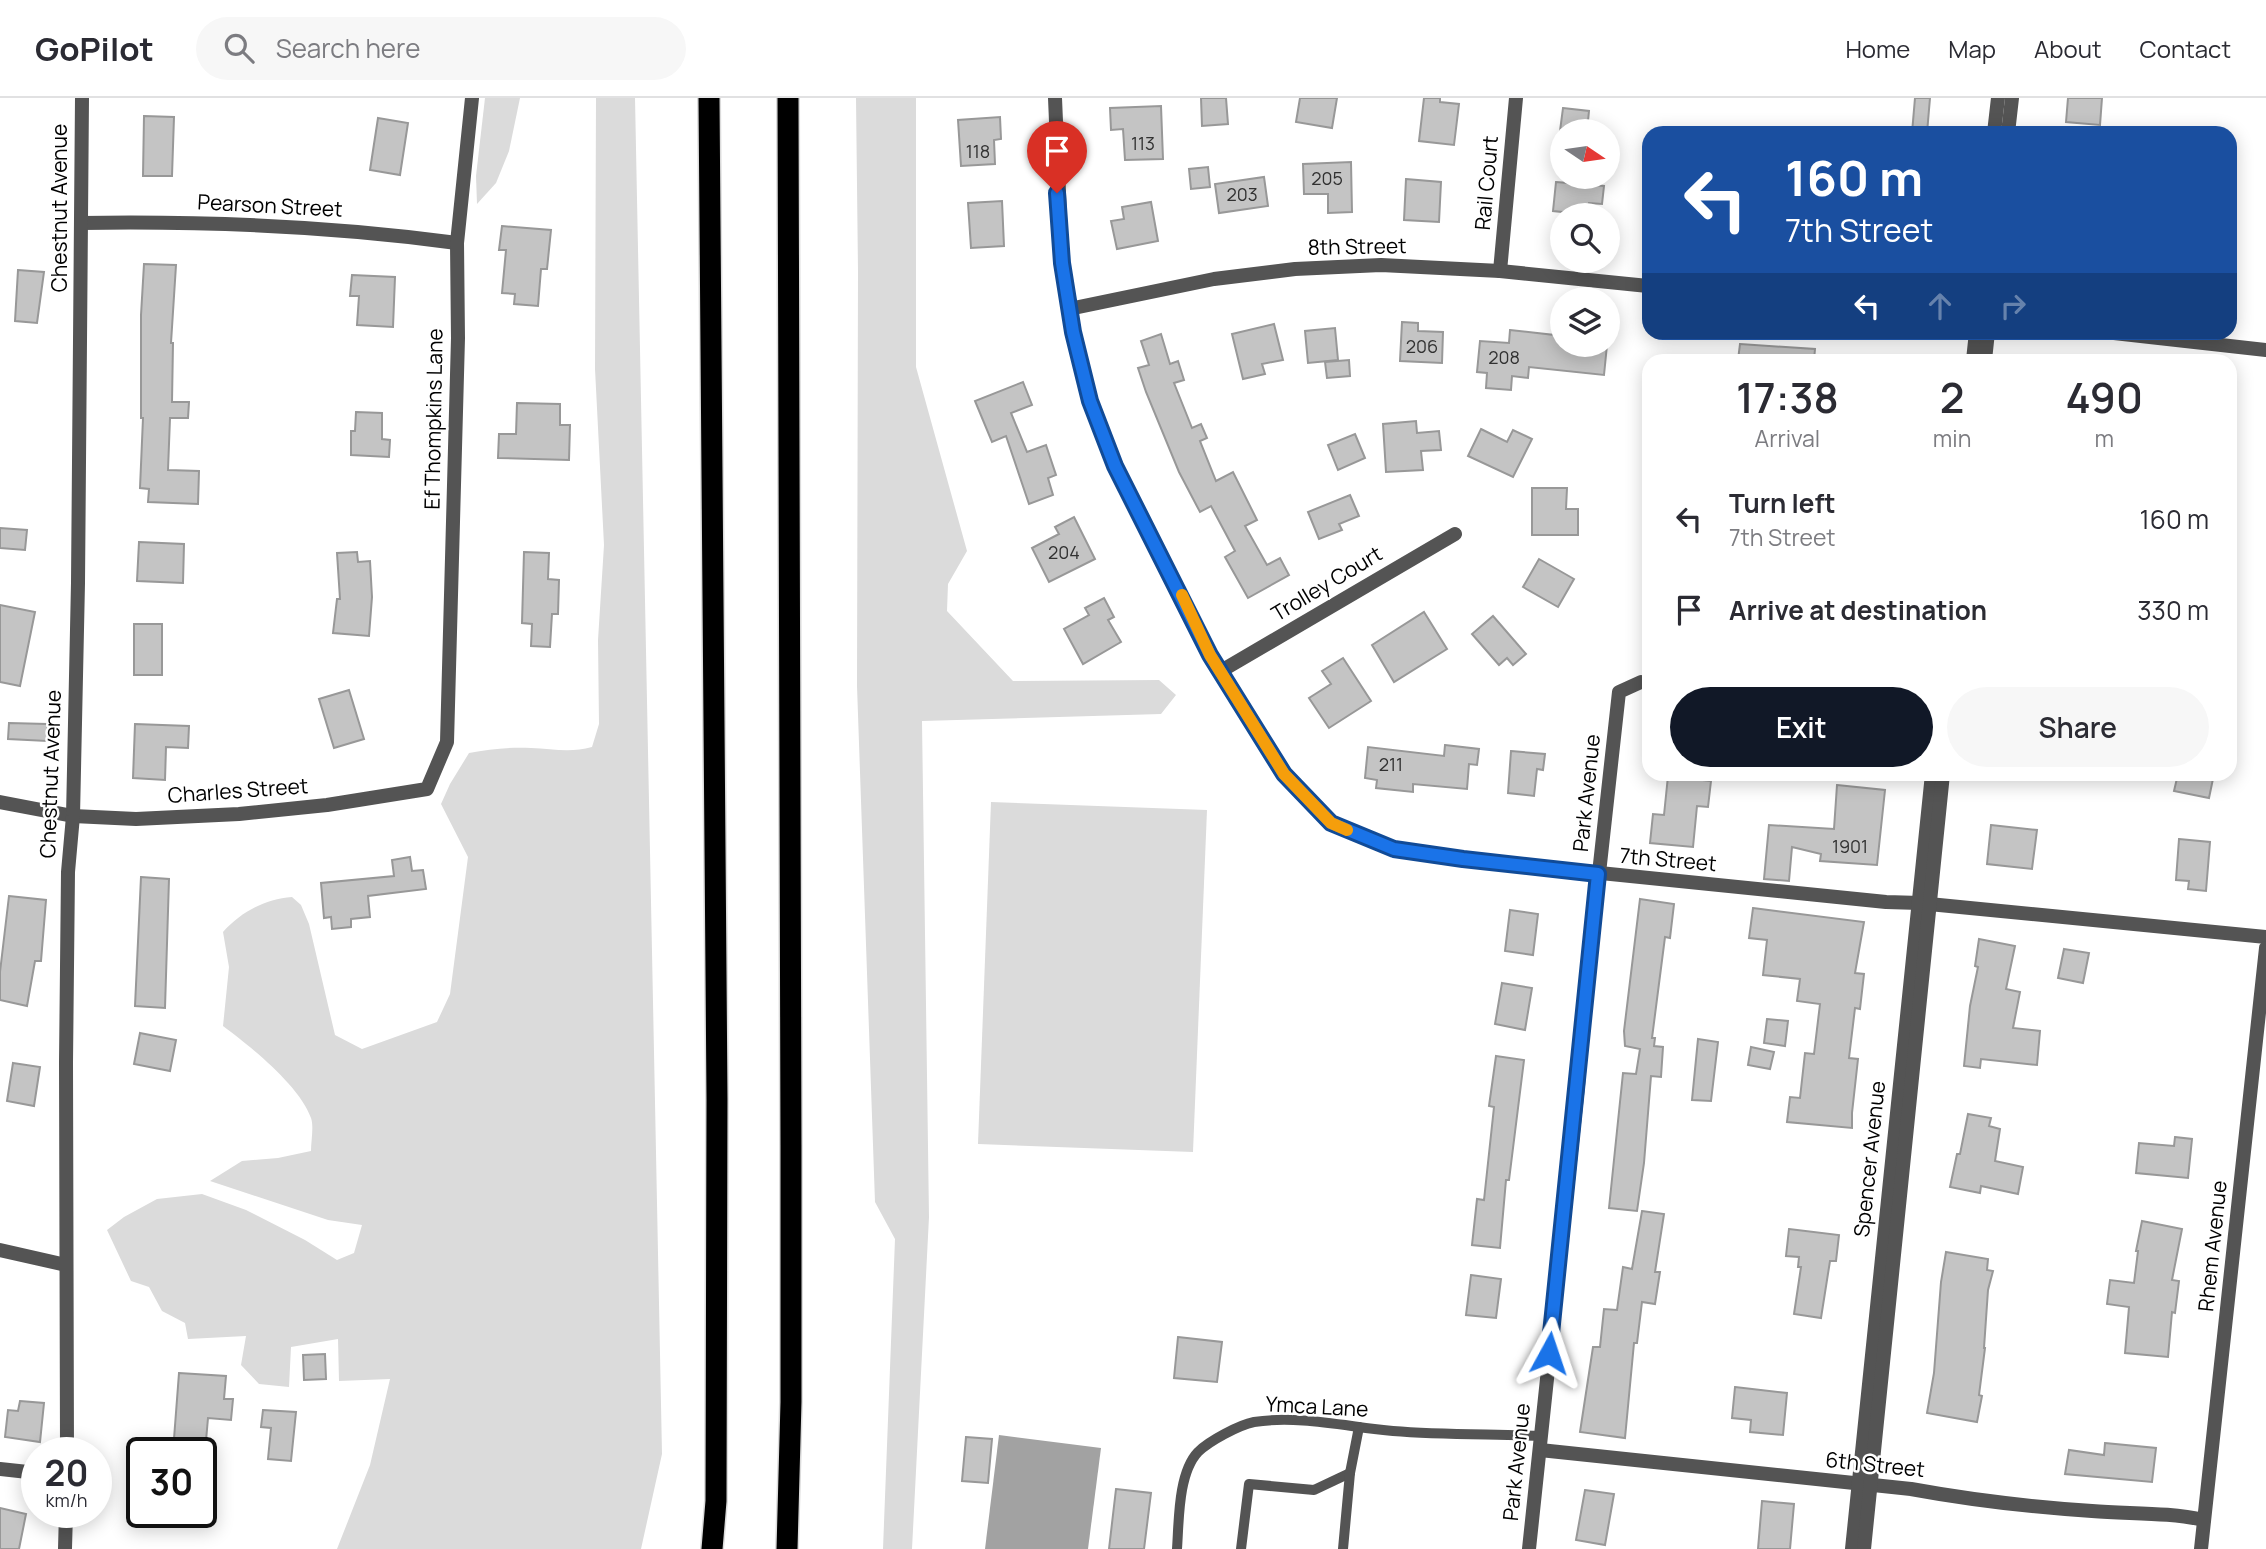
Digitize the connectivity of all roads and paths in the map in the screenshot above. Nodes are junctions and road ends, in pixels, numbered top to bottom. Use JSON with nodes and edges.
{"nodes":[{"id":1,"x":82,"y":98,"type":"edge"},
{"id":2,"x":472,"y":98,"type":"edge"},
{"id":3,"x":709,"y":98,"type":"edge"},
{"id":4,"x":788,"y":98,"type":"edge"},
{"id":5,"x":1055,"y":98,"type":"edge"},
{"id":6,"x":1516,"y":98,"type":"edge"},
{"id":7,"x":1998,"y":98,"type":"edge"},
{"id":8,"x":2012,"y":98,"type":"edge"},
{"id":9,"x":1995,"y":126,"type":"edge"},
{"id":10,"x":2009,"y":126,"type":"edge"},
{"id":11,"x":81,"y":223,"type":"junction"},
{"id":12,"x":457,"y":243,"type":"junction"},
{"id":13,"x":1500,"y":271,"type":"junction"},
{"id":14,"x":1642,"y":285,"type":"edge"},
{"id":15,"x":1069,"y":309,"type":"junction"},
{"id":16,"x":2177,"y":340,"type":"edge"},
{"id":17,"x":2266,"y":350,"type":"edge"},
{"id":18,"x":1455,"y":534,"type":"dead end"},
{"id":19,"x":1220,"y":671,"type":"junction"},
{"id":20,"x":1641,"y":682,"type":"dead end"},
{"id":21,"x":447,"y":742,"type":"joint"},
{"id":22,"x":1932,"y":781,"type":"edge"},
{"id":23,"x":1942,"y":781,"type":"edge"},
{"id":24,"x":0,"y":802,"type":"edge"},
{"id":25,"x":73,"y":816,"type":"junction"},
{"id":26,"x":1598,"y":874,"type":"junction"},
{"id":27,"x":1925,"y":904,"type":"junction"},
{"id":28,"x":2266,"y":937,"type":"edge"},
{"id":29,"x":2266,"y":948,"type":"edge"},
{"id":30,"x":0,"y":1250,"type":"edge"},
{"id":31,"x":66,"y":1265,"type":"junction"},
{"id":32,"x":1359,"y":1427,"type":"junction"},
{"id":33,"x":67,"y":1437,"type":"edge"},
{"id":34,"x":1541,"y":1443,"type":"junction"},
{"id":35,"x":716,"y":1444,"type":"junction"},
{"id":36,"x":0,"y":1469,"type":"edge"},
{"id":37,"x":21,"y":1471,"type":"edge"},
{"id":38,"x":1350,"y":1474,"type":"junction"},
{"id":39,"x":1864,"y":1485,"type":"junction"},
{"id":40,"x":2204,"y":1520,"type":"junction"},
{"id":41,"x":66,"y":1528,"type":"edge"},
{"id":42,"x":65,"y":1549,"type":"edge"},
{"id":43,"x":700,"y":1549,"type":"edge"},
{"id":44,"x":712,"y":1549,"type":"edge"},
{"id":45,"x":787,"y":1549,"type":"edge"},
{"id":46,"x":1177,"y":1549,"type":"edge"},
{"id":47,"x":1241,"y":1549,"type":"edge"},
{"id":48,"x":1343,"y":1549,"type":"edge"},
{"id":49,"x":1529,"y":1549,"type":"edge"},
{"id":50,"x":1852,"y":1549,"type":"edge"},
{"id":51,"x":1864,"y":1549,"type":"edge"},
{"id":52,"x":2202,"y":1549,"type":"edge"}],
"edges":[{"from":1,"to":11,"type":"street","name":"Chestnut Avenue"},
{"from":2,"to":12,"type":"street","name":"Ef Thompkins Lane"},
{"from":3,"to":35,"type":"highway"},
{"from":4,"to":45,"type":"highway"},
{"from":5,"to":15,"type":"street","name":"7th Street"},
{"from":6,"to":13,"type":"street","name":"Rail Court"},
{"from":7,"to":9,"type":"street"},
{"from":8,"to":10,"type":"street"},
{"from":11,"to":12,"type":"street","name":"Pearson Street"},
{"from":11,"to":25,"type":"street","name":"Chestnut Avenue"},
{"from":12,"to":21,"type":"street","name":"Ef Thompkins Lane"},
{"from":13,"to":14,"type":"street","name":"8th Street"},
{"from":13,"to":15,"type":"street","name":"8th Street"},
{"from":15,"to":19,"type":"street","name":"7th Street"},
{"from":16,"to":17,"type":"street"},
{"from":18,"to":19,"type":"street","name":"Trolley Court"},
{"from":19,"to":26,"type":"street","name":"7th Street"},
{"from":20,"to":26,"type":"street","name":"Park Avenue"},
{"from":21,"to":25,"type":"street","name":"Charles Street"},
{"from":22,"to":27,"type":"street","name":"Spencer Avenue"},
{"from":23,"to":27,"type":"street","name":"Spencer Avenue"},
{"from":24,"to":25,"type":"street","name":"Charles Street"},
{"from":25,"to":31,"type":"street","name":"Chestnut Avenue"},
{"from":26,"to":27,"type":"street","name":"7th Street"},
{"from":26,"to":34,"type":"street","name":"Park Avenue"},
{"from":27,"to":28,"type":"street","name":"7th Street"},
{"from":27,"to":39,"type":"street","name":"Spencer Avenue"},
{"from":29,"to":40,"type":"street","name":"Rhem Avenue"},
{"from":30,"to":31,"type":"street"},
{"from":31,"to":33,"type":"street","name":"Chestnut Avenue"},
{"from":32,"to":34,"type":"lane","name":"Ymca Lane"},
{"from":32,"to":38,"type":"lane"},
{"from":32,"to":46,"type":"lane","name":"Ymca Lane"},
{"from":34,"to":39,"type":"street","name":"6th Street"},
{"from":34,"to":49,"type":"street","name":"Park Avenue"},
{"from":35,"to":43,"type":"highway"},
{"from":35,"to":44,"type":"highway"},
{"from":36,"to":37,"type":"street"},
{"from":38,"to":47,"type":"lane"},
{"from":38,"to":48,"type":"lane"},
{"from":39,"to":40,"type":"street","name":"6th Street"},
{"from":39,"to":50,"type":"street","name":"Spencer Avenue"},
{"from":39,"to":51,"type":"street","name":"Spencer Avenue"},
{"from":40,"to":52,"type":"street","name":"Rhem Avenue"},
{"from":41,"to":42,"type":"street"}]}
